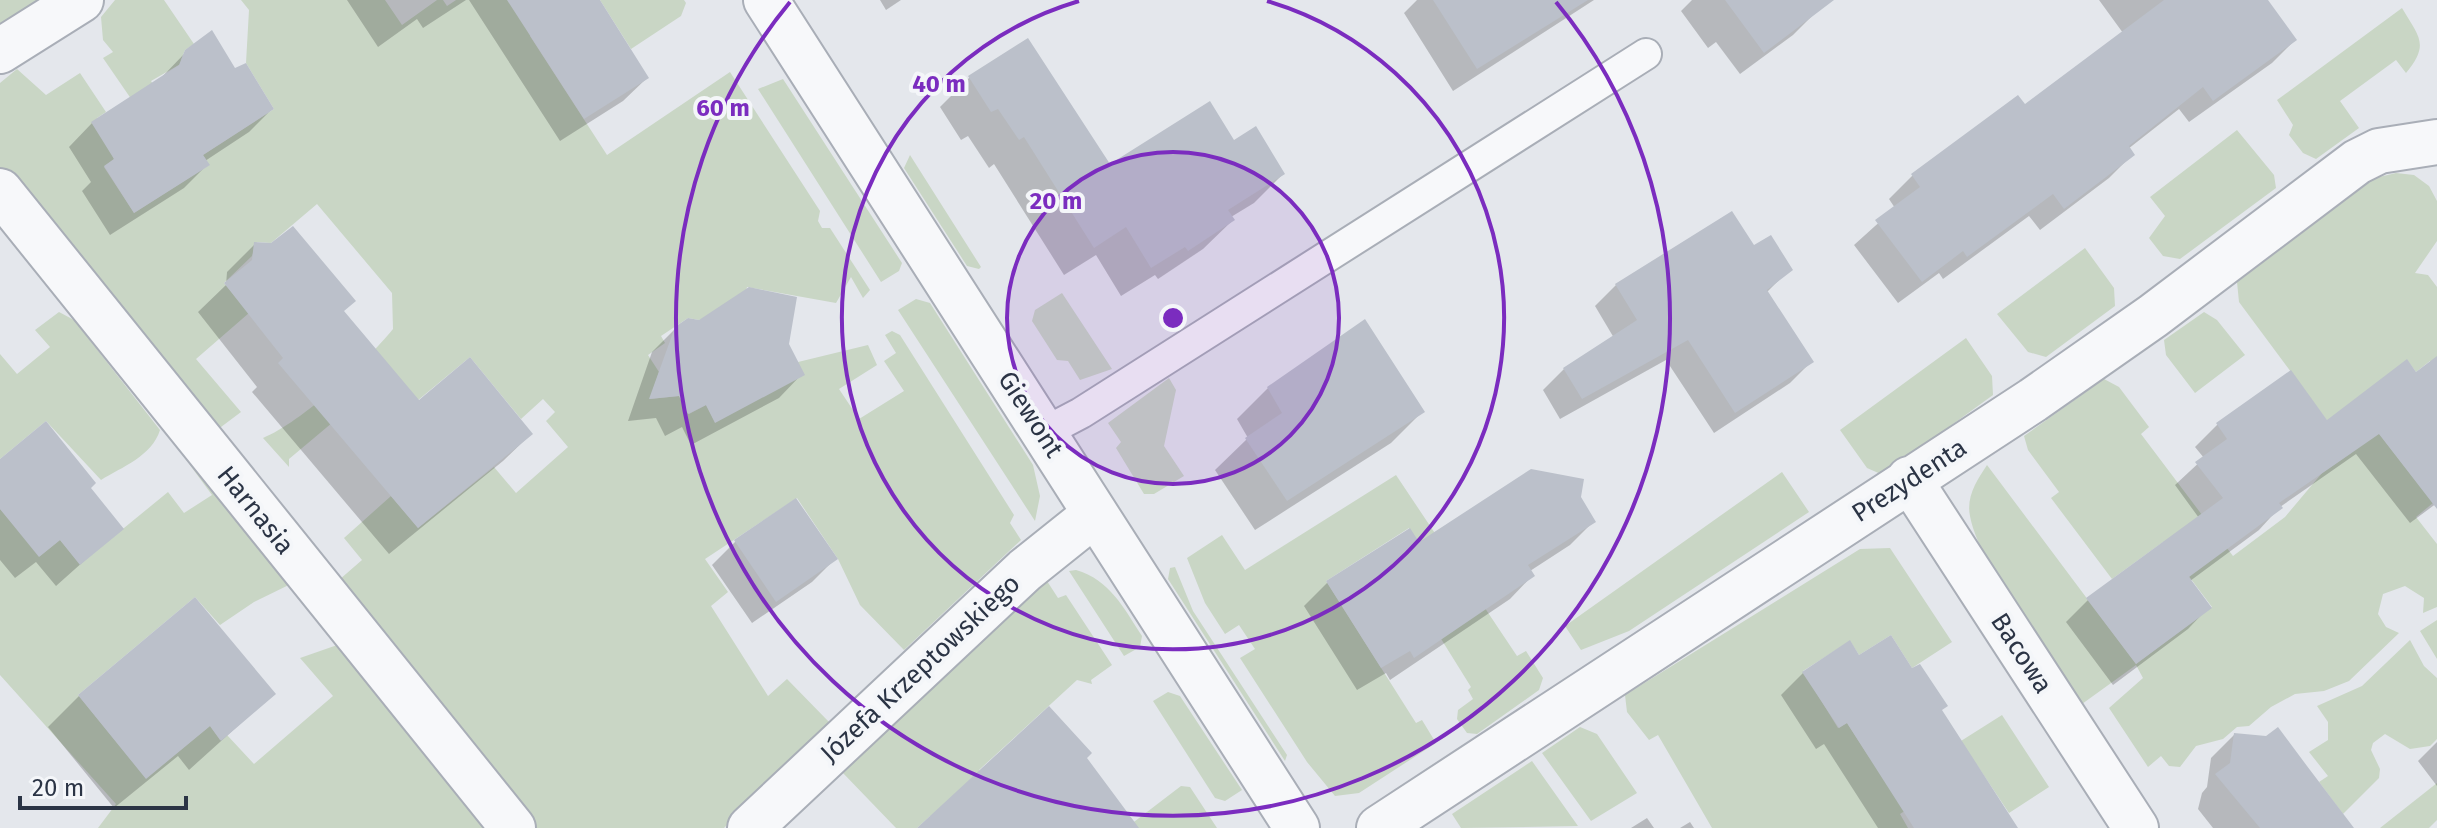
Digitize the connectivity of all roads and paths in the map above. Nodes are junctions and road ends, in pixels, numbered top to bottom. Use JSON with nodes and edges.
{"nodes":[{"id":1,"x":81,"y":0,"type":"edge"},
{"id":2,"x":766,"y":0,"type":"edge"},
{"id":3,"x":0,"y":51,"type":"edge"},
{"id":4,"x":1646,"y":54,"type":"dead end"},
{"id":5,"x":2437,"y":142,"type":"edge"},
{"id":6,"x":0,"y":191,"type":"edge"},
{"id":7,"x":1043,"y":433,"type":"junction"},
{"id":8,"x":1909,"y":479,"type":"junction"},
{"id":9,"x":1095,"y":514,"type":"junction"},
{"id":10,"x":513,"y":828,"type":"edge"},
{"id":11,"x":750,"y":828,"type":"edge"},
{"id":12,"x":1297,"y":828,"type":"edge"},
{"id":13,"x":1379,"y":828,"type":"edge"},
{"id":14,"x":2136,"y":828,"type":"edge"}],
"edges":[{"from":1,"to":3,"type":"street"},
{"from":2,"to":7,"type":"street","name":"Giewont"},
{"from":4,"to":7,"type":"lane"},
{"from":5,"to":8,"type":"street","name":"Prezydenta"},
{"from":6,"to":10,"type":"street","name":"Harnasia"},
{"from":7,"to":9,"type":"street","name":"Giewont"},
{"from":8,"to":13,"type":"street","name":"Prezydenta"},
{"from":8,"to":14,"type":"street","name":"Bacowa"},
{"from":9,"to":11,"type":"street","name":"Józefa Krzeptowskiego"},
{"from":9,"to":12,"type":"street","name":"Giewont"}]}
